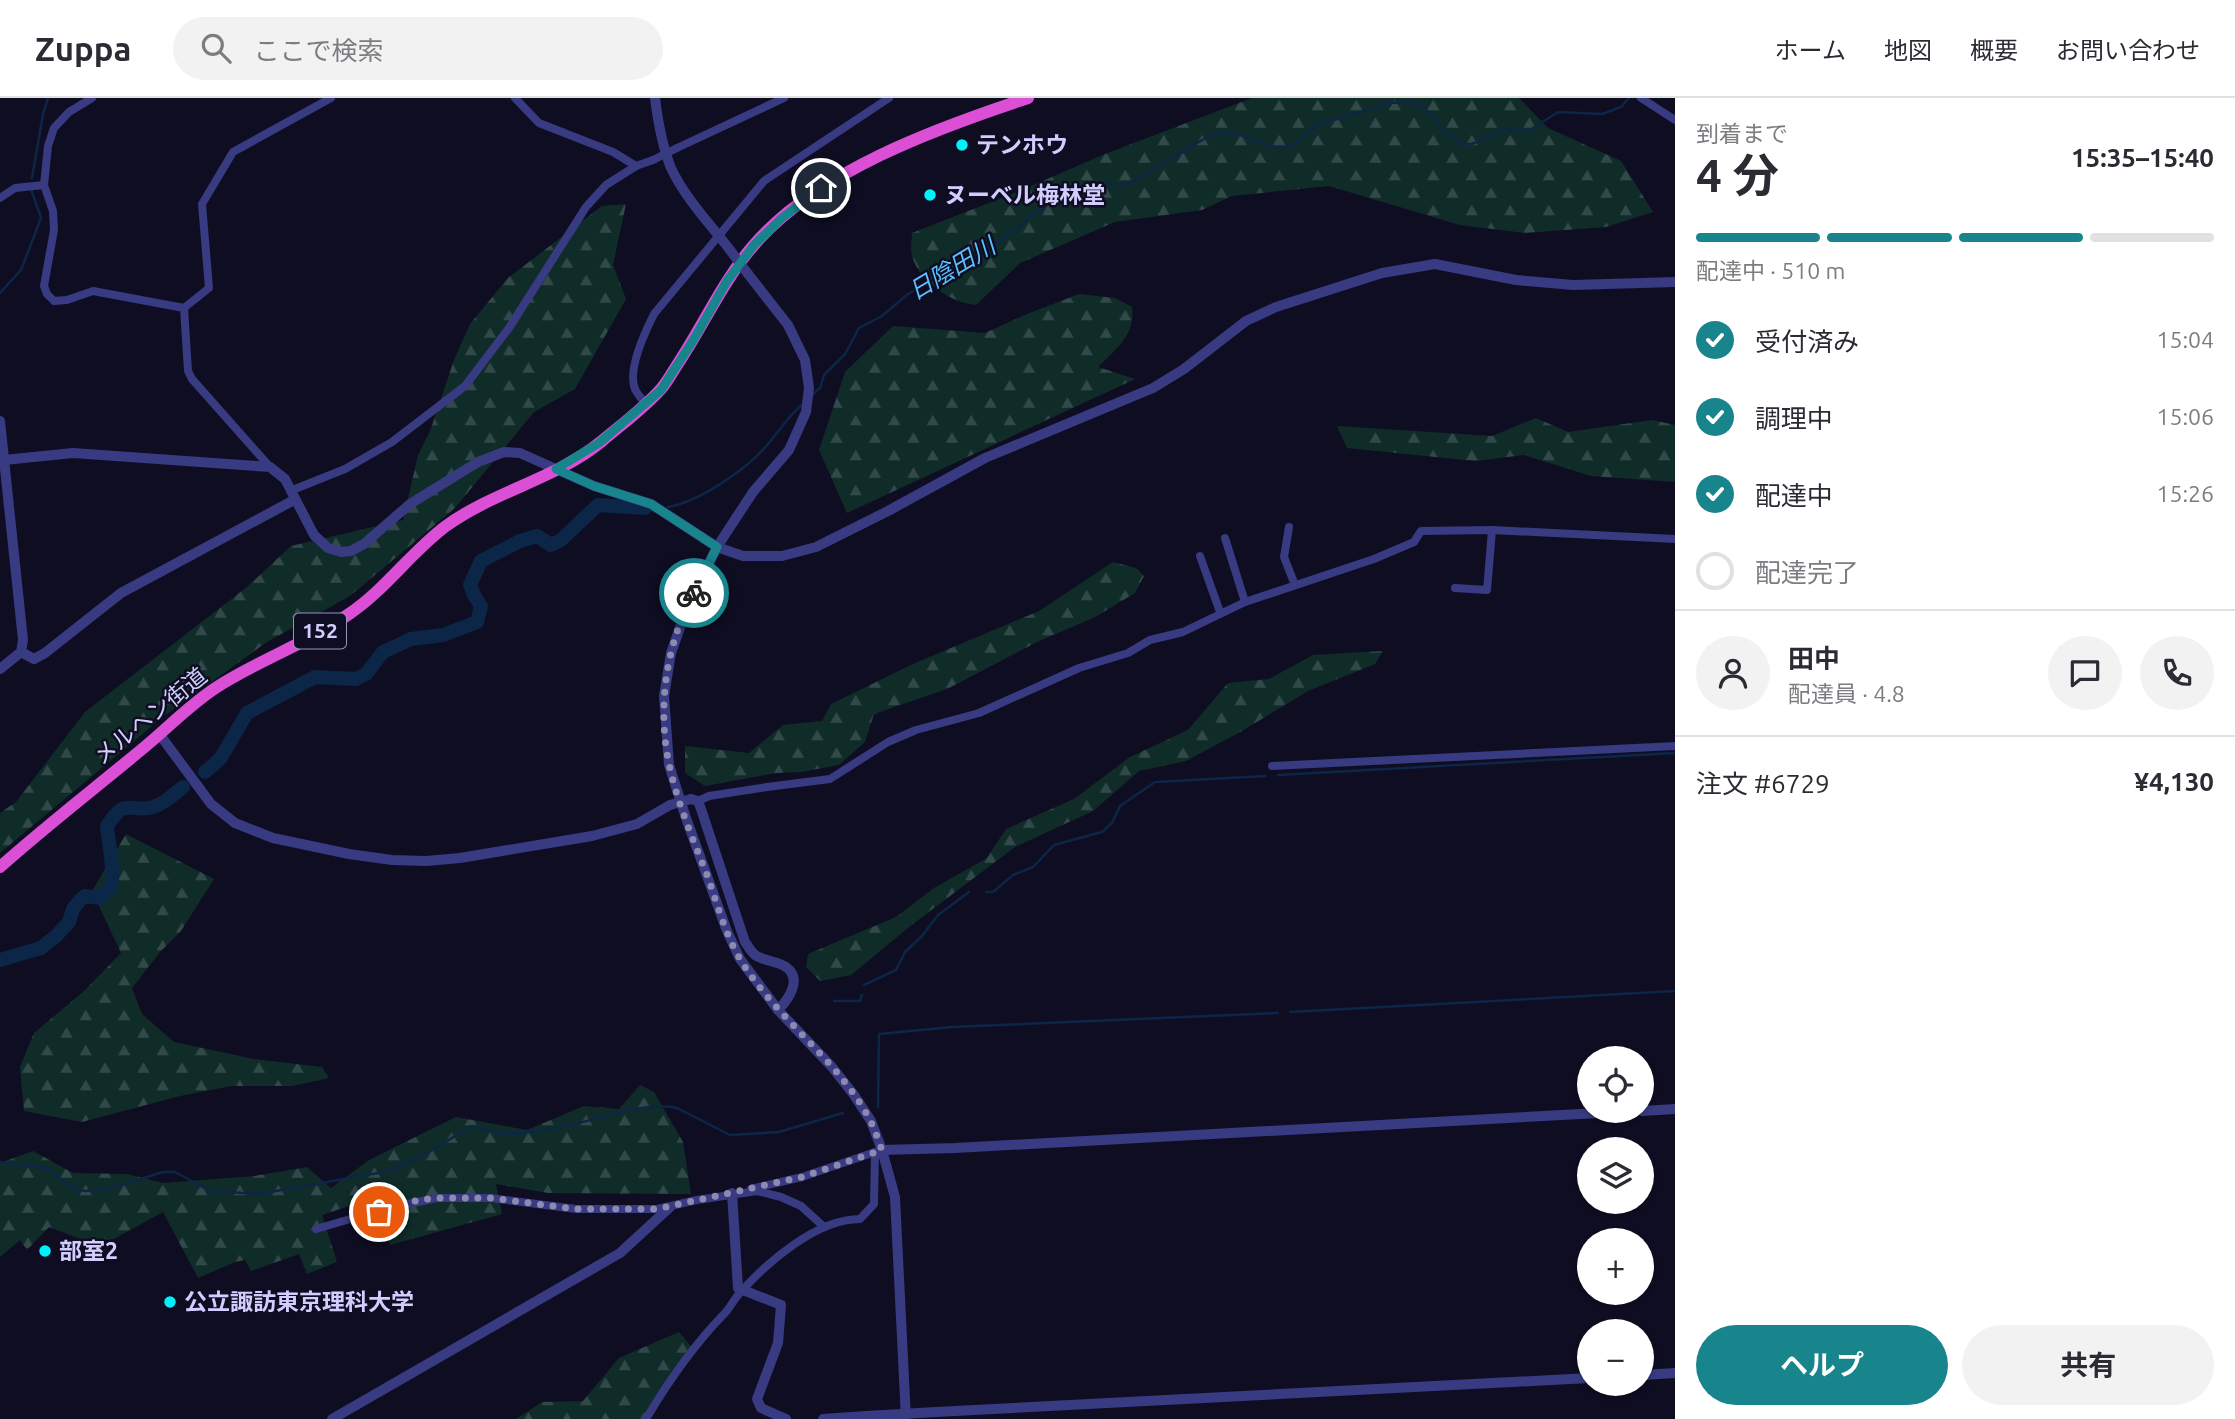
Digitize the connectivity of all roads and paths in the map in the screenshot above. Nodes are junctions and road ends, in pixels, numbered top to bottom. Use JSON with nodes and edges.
{"nodes":[{"id":1,"x":92,"y":98,"type":"edge"},
{"id":2,"x":331,"y":98,"type":"edge"},
{"id":3,"x":515,"y":98,"type":"edge"},
{"id":4,"x":655,"y":98,"type":"edge"},
{"id":5,"x":784,"y":98,"type":"edge"},
{"id":6,"x":889,"y":98,"type":"edge"},
{"id":7,"x":1028,"y":98,"type":"edge"},
{"id":8,"x":1641,"y":98,"type":"edge"},
{"id":9,"x":1675,"y":120,"type":"edge"},
{"id":10,"x":636,"y":166,"type":"junction"},
{"id":11,"x":44,"y":185,"type":"junction"},
{"id":12,"x":0,"y":198,"type":"edge"},
{"id":13,"x":720,"y":236,"type":"junction"},
{"id":14,"x":1675,"y":282,"type":"edge"},
{"id":15,"x":184,"y":308,"type":"junction"},
{"id":16,"x":645,"y":403,"type":"junction"},
{"id":17,"x":0,"y":421,"type":"edge"},
{"id":18,"x":4,"y":460,"type":"junction"},
{"id":19,"x":270,"y":467,"type":"junction"},
{"id":20,"x":556,"y":469,"type":"junction"},
{"id":21,"x":292,"y":495,"type":"junction"},
{"id":22,"x":1289,"y":527,"type":"dead end"},
{"id":23,"x":1492,"y":530,"type":"junction"},
{"id":24,"x":1225,"y":538,"type":"dead end"},
{"id":25,"x":1675,"y":539,"type":"edge"},
{"id":26,"x":717,"y":547,"type":"junction"},
{"id":27,"x":1200,"y":556,"type":"dead end"},
{"id":28,"x":1295,"y":584,"type":"junction"},
{"id":29,"x":1455,"y":588,"type":"dead end"},
{"id":30,"x":1245,"y":602,"type":"junction"},
{"id":31,"x":1220,"y":612,"type":"junction"},
{"id":32,"x":21,"y":652,"type":"junction"},
{"id":33,"x":0,"y":669,"type":"edge"},
{"id":34,"x":160,"y":735,"type":"junction"},
{"id":35,"x":1675,"y":746,"type":"edge"},
{"id":36,"x":1272,"y":766,"type":"dead end"},
{"id":37,"x":694,"y":800,"type":"junction"},
{"id":38,"x":0,"y":867,"type":"edge"},
{"id":39,"x":778,"y":1010,"type":"junction"},
{"id":40,"x":1675,"y":1109,"type":"edge"},
{"id":41,"x":1654,"y":1110,"type":"edge"},
{"id":42,"x":1577,"y":1114,"type":"edge"},
{"id":43,"x":879,"y":1151,"type":"junction"},
{"id":44,"x":732,"y":1193,"type":"junction"},
{"id":45,"x":670,"y":1207,"type":"junction"},
{"id":46,"x":823,"y":1226,"type":"junction"},
{"id":47,"x":316,"y":1229,"type":"dead end"},
{"id":48,"x":742,"y":1291,"type":"junction"},
{"id":49,"x":1675,"y":1373,"type":"edge"},
{"id":50,"x":1654,"y":1374,"type":"edge"},
{"id":51,"x":1577,"y":1379,"type":"edge"},
{"id":52,"x":332,"y":1419,"type":"edge"},
{"id":53,"x":646,"y":1419,"type":"edge"},
{"id":54,"x":786,"y":1419,"type":"edge"},
{"id":55,"x":823,"y":1419,"type":"edge"},
{"id":56,"x":906,"y":1419,"type":"edge"}],
"edges":[{"from":1,"to":11,"type":"street"},
{"from":2,"to":15,"type":"street"},
{"from":3,"to":10,"type":"street"},
{"from":4,"to":13,"type":"street"},
{"from":5,"to":10,"type":"street","bridge":true},
{"from":6,"to":13,"type":"street"},
{"from":7,"to":16,"type":"highway","name":"メルヘン街道","number":"152"},
{"from":8,"to":9,"type":"street"},
{"from":10,"to":21,"type":"street"},
{"from":11,"to":12,"type":"street"},
{"from":11,"to":15,"type":"street"},
{"from":13,"to":16,"type":"street"},
{"from":13,"to":26,"type":"street","bridge":true},
{"from":14,"to":26,"type":"street"},
{"from":15,"to":19,"type":"street"},
{"from":16,"to":20,"type":"highway","name":"メルヘン街道","number":"152"},
{"from":17,"to":18,"type":"street"},
{"from":18,"to":19,"type":"street"},
{"from":18,"to":32,"type":"street"},
{"from":19,"to":21,"type":"street"},
{"from":20,"to":21,"type":"street"},
{"from":20,"to":26,"type":"street"},
{"from":20,"to":34,"type":"highway","name":"メルヘン街道","number":"152"},
{"from":21,"to":32,"type":"street"},
{"from":22,"to":28,"type":"street"},
{"from":23,"to":25,"type":"street"},
{"from":23,"to":28,"type":"street"},
{"from":23,"to":29,"type":"street"},
{"from":24,"to":30,"type":"street"},
{"from":26,"to":39,"type":"street"},
{"from":27,"to":31,"type":"street"},
{"from":28,"to":30,"type":"street"},
{"from":30,"to":31,"type":"street"},
{"from":31,"to":37,"type":"street"},
{"from":32,"to":33,"type":"street"},
{"from":34,"to":37,"type":"street","bridge":true},
{"from":34,"to":38,"type":"highway","name":"メルヘン街道","number":"152"},
{"from":35,"to":36,"type":"street"},
{"from":37,"to":39,"type":"street"},
{"from":39,"to":43,"type":"street"},
{"from":40,"to":41,"type":"street"},
{"from":42,"to":43,"type":"street"},
{"from":43,"to":44,"type":"street"},
{"from":43,"to":46,"type":"street"},
{"from":43,"to":56,"type":"street"},
{"from":44,"to":45,"type":"street"},
{"from":44,"to":46,"type":"street"},
{"from":44,"to":48,"type":"street"},
{"from":45,"to":47,"type":"street"},
{"from":45,"to":52,"type":"street"},
{"from":46,"to":48,"type":"street"},
{"from":48,"to":53,"type":"street"},
{"from":48,"to":54,"type":"street"},
{"from":49,"to":50,"type":"street"},
{"from":51,"to":55,"type":"street","bridge":true}]}
